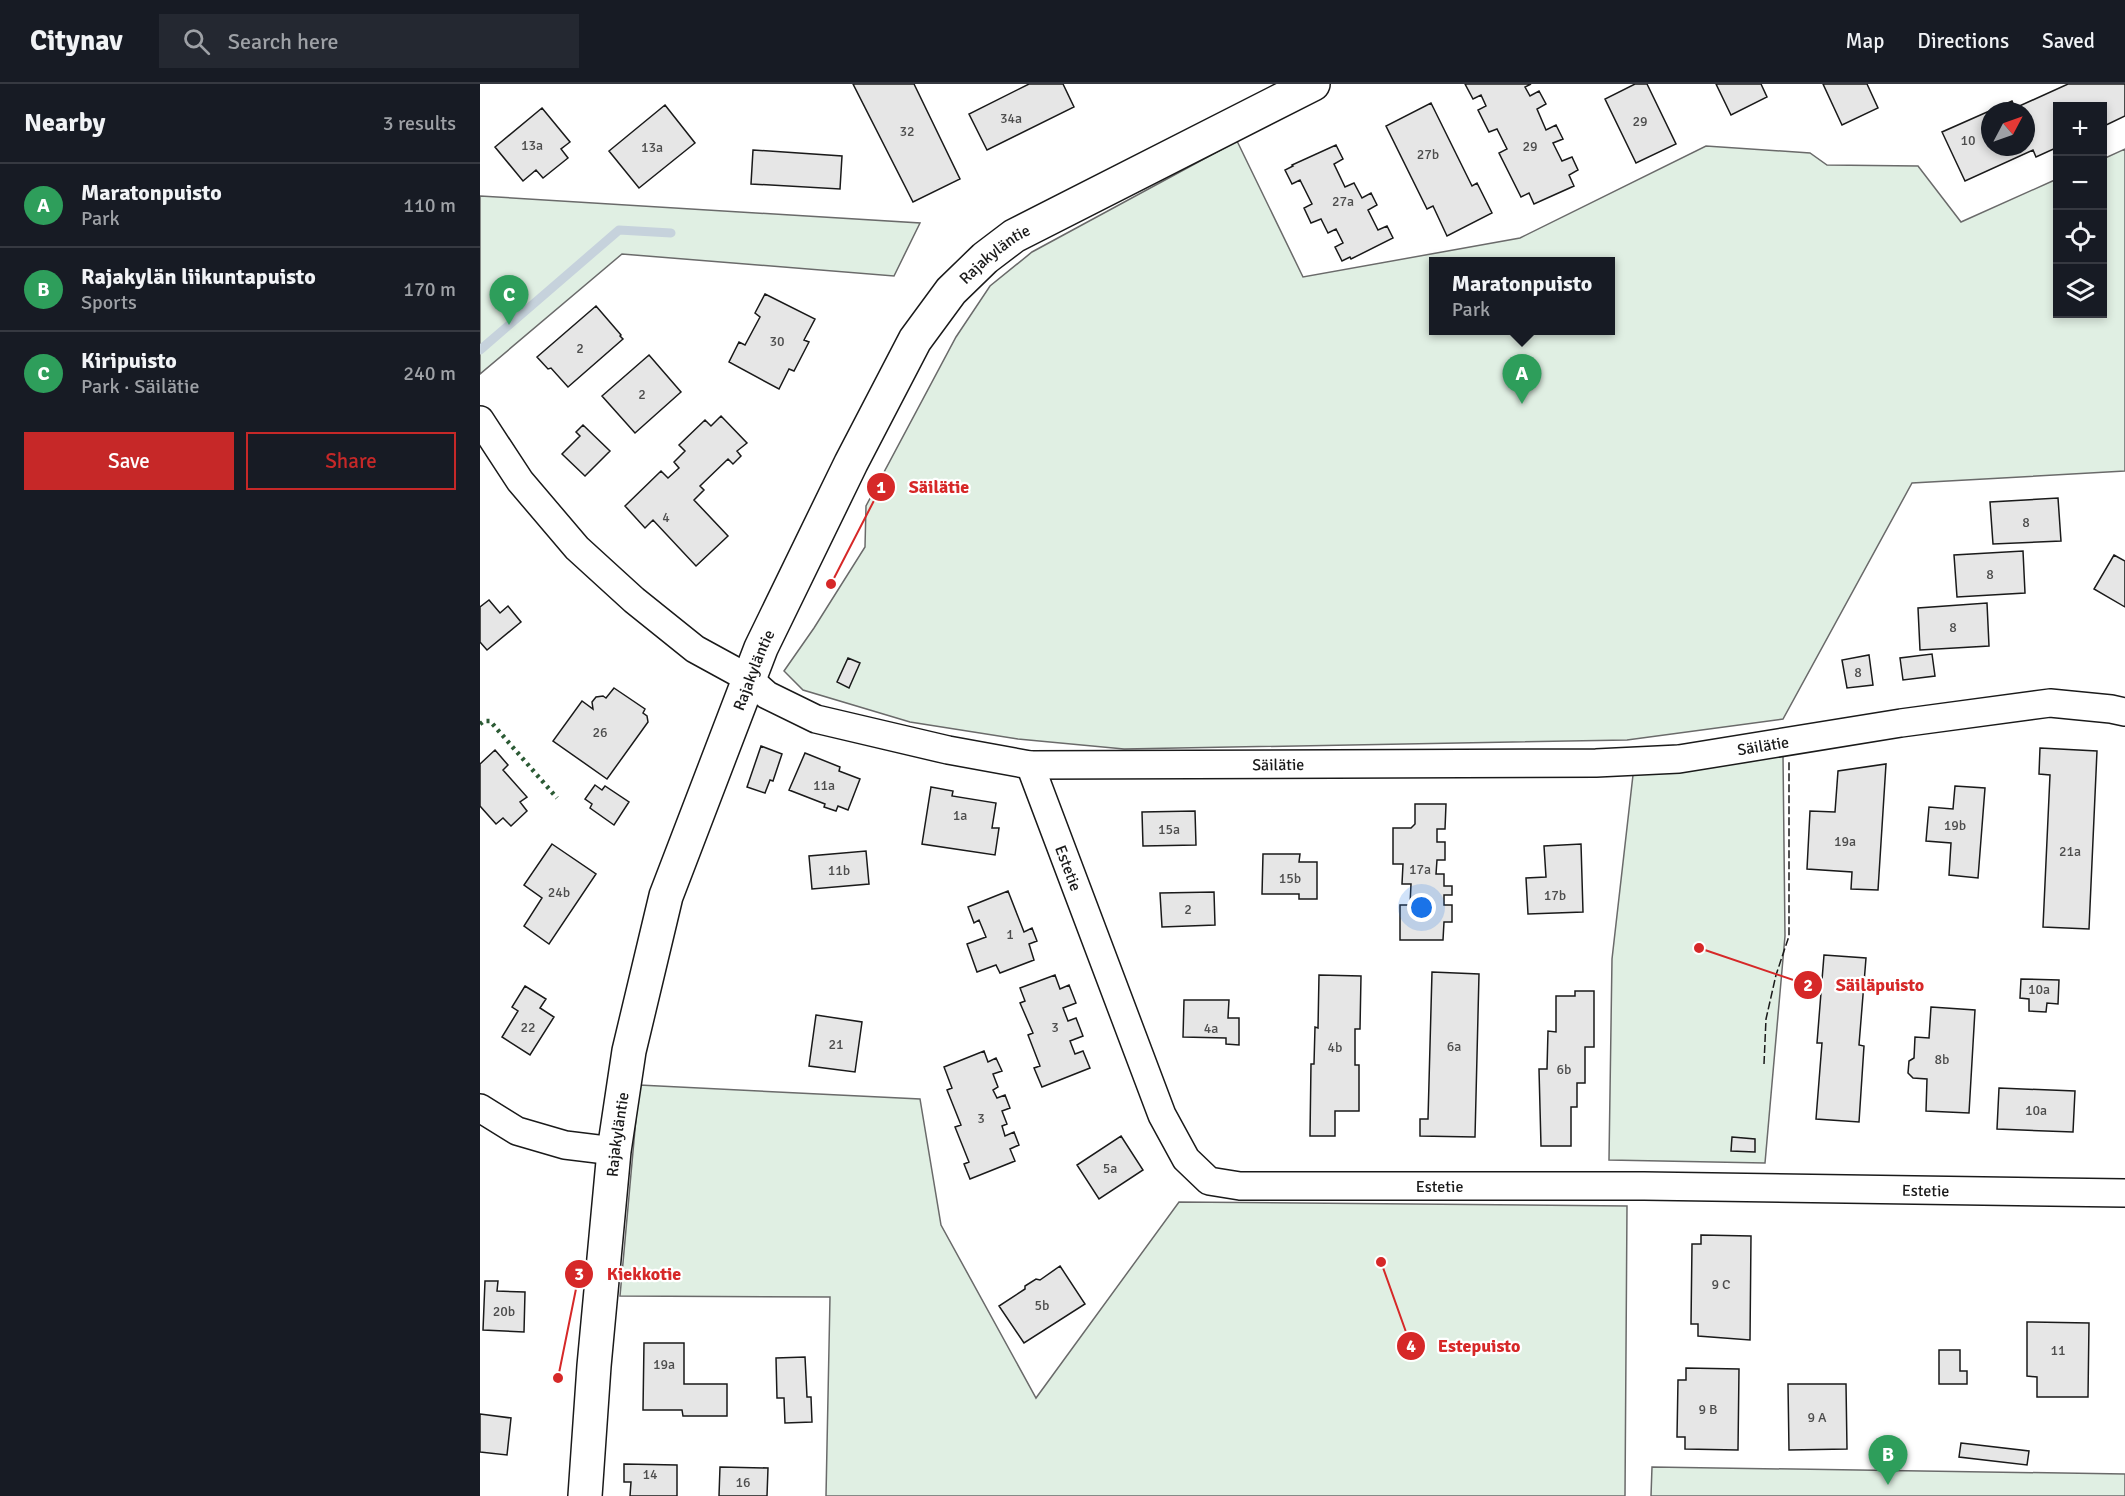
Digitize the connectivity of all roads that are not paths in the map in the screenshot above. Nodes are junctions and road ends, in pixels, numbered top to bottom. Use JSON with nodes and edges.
{"nodes":[{"id":1,"x":1313,"y":84,"type":"edge"},
{"id":2,"x":480,"y":420,"type":"edge"},
{"id":3,"x":748,"y":678,"type":"junction"},
{"id":4,"x":2125,"y":712,"type":"edge"},
{"id":5,"x":1030,"y":765,"type":"junction"},
{"id":6,"x":480,"y":1108,"type":"edge"},
{"id":7,"x":614,"y":1151,"type":"junction"},
{"id":8,"x":2125,"y":1193,"type":"edge"},
{"id":9,"x":585,"y":1496,"type":"edge"}],
"edges":[{"from":1,"to":3,"type":"street","name":"Rajakyläntie"},
{"from":2,"to":3,"type":"street","name":"Säilätie"},
{"from":3,"to":5,"type":"street","name":"Säilätie"},
{"from":3,"to":7,"type":"street","name":"Rajakyläntie"},
{"from":4,"to":5,"type":"street","name":"Säilätie"},
{"from":5,"to":8,"type":"street","name":"Estetie"},
{"from":6,"to":7,"type":"street"},
{"from":7,"to":9,"type":"street","name":"Rajakyläntie"}]}
